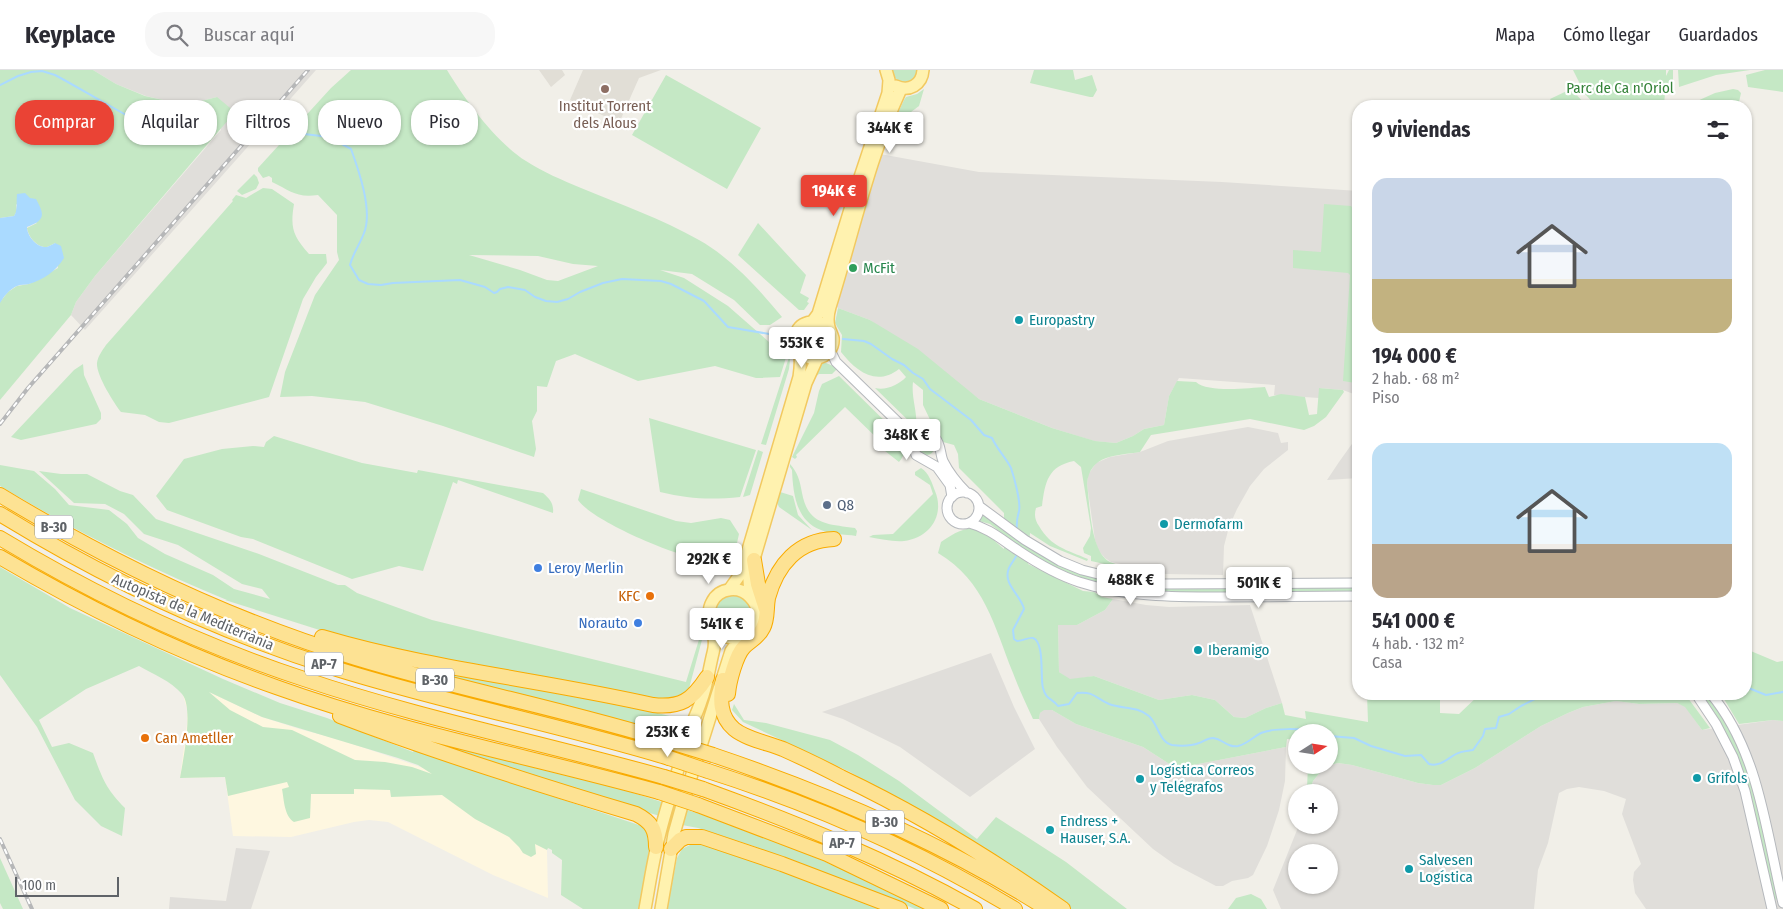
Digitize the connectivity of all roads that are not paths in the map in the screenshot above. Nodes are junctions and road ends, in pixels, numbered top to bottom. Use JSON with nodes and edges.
{"nodes":[{"id":1,"x":923,"y":70,"type":"edge"},
{"id":2,"x":888,"y":75,"type":"edge"},
{"id":3,"x":902,"y":89,"type":"junction"},
{"id":4,"x":812,"y":322,"type":"junction"},
{"id":5,"x":829,"y":328,"type":"junction"},
{"id":6,"x":830,"y":350,"type":"junction"},
{"id":7,"x":800,"y":351,"type":"junction"},
{"id":8,"x":819,"y":358,"type":"junction"},
{"id":9,"x":836,"y":362,"type":"junction"},
{"id":10,"x":906,"y":431,"type":"junction"},
{"id":11,"x":923,"y":436,"type":"junction"},
{"id":12,"x":915,"y":444,"type":"junction"},
{"id":13,"x":967,"y":492,"type":"junction"},
{"id":14,"x":0,"y":495,"type":"edge"},
{"id":15,"x":952,"y":497,"type":"junction"},
{"id":16,"x":979,"y":506,"type":"junction"},
{"id":17,"x":0,"y":514,"type":"edge"},
{"id":18,"x":969,"y":523,"type":"junction"},
{"id":19,"x":0,"y":538,"type":"edge"},
{"id":20,"x":834,"y":540,"type":"dead end"},
{"id":21,"x":0,"y":557,"type":"edge"},
{"id":22,"x":754,"y":560,"type":"junction"},
{"id":23,"x":1352,"y":583,"type":"edge"},
{"id":24,"x":729,"y":590,"type":"junction"},
{"id":25,"x":750,"y":596,"type":"junction"},
{"id":26,"x":1352,"y":596,"type":"edge"},
{"id":27,"x":202,"y":601,"type":"junction"},
{"id":28,"x":766,"y":610,"type":"junction"},
{"id":29,"x":713,"y":629,"type":"junction"},
{"id":30,"x":741,"y":637,"type":"junction"},
{"id":31,"x":222,"y":666,"type":"junction"},
{"id":32,"x":707,"y":677,"type":"junction"},
{"id":33,"x":722,"y":680,"type":"junction"},
{"id":34,"x":1700,"y":700,"type":"edge"},
{"id":35,"x":1715,"y":700,"type":"edge"},
{"id":36,"x":761,"y":740,"type":"junction"},
{"id":37,"x":656,"y":846,"type":"junction"},
{"id":38,"x":671,"y":849,"type":"junction"},
{"id":39,"x":1783,"y":903,"type":"edge"},
{"id":40,"x":646,"y":909,"type":"edge"},
{"id":41,"x":661,"y":909,"type":"edge"},
{"id":42,"x":900,"y":909,"type":"edge"},
{"id":43,"x":941,"y":909,"type":"edge"},
{"id":44,"x":975,"y":909,"type":"edge"},
{"id":45,"x":1015,"y":909,"type":"edge"},
{"id":46,"x":1047,"y":909,"type":"edge"},
{"id":47,"x":1063,"y":909,"type":"edge"},
{"id":48,"x":1772,"y":909,"type":"edge"}],
"edges":[{"from":1,"to":3,"type":"main road"},
{"from":2,"to":3,"type":"main road"},
{"from":2,"to":4,"type":"main road"},
{"from":3,"to":5,"type":"main road"},
{"from":4,"to":5,"type":"main road"},
{"from":4,"to":7,"type":"main road"},
{"from":5,"to":6,"type":"main road"},
{"from":6,"to":8,"type":"main road"},
{"from":6,"to":9,"type":"street"},
{"from":7,"to":8,"type":"main road"},
{"from":7,"to":24,"type":"main road"},
{"from":8,"to":9,"type":"street"},
{"from":8,"to":22,"type":"main road"},
{"from":9,"to":10,"type":"street"},
{"from":10,"to":11,"type":"street"},
{"from":10,"to":12,"type":"street"},
{"from":11,"to":12,"type":"street"},
{"from":11,"to":13,"type":"street"},
{"from":12,"to":15,"type":"street"},
{"from":13,"to":15,"type":"street"},
{"from":13,"to":16,"type":"street"},
{"from":14,"to":27,"type":"highway","number":"B-30"},
{"from":15,"to":18,"type":"street"},
{"from":16,"to":18,"type":"street"},
{"from":16,"to":23,"type":"street"},
{"from":17,"to":45,"type":"highway","name":"Autopista de la Mediterrània","number":"AP-7","bridge":true},
{"from":18,"to":26,"type":"street"},
{"from":19,"to":44,"type":"highway","name":"Autopista de la Mediterrània","number":"AP-7","bridge":true},
{"from":20,"to":28,"type":"highway"},
{"from":21,"to":31,"type":"highway"},
{"from":22,"to":25,"type":"main road"},
{"from":22,"to":28,"type":"highway"},
{"from":24,"to":25,"type":"main road"},
{"from":24,"to":29,"type":"main road"},
{"from":25,"to":30,"type":"main road"},
{"from":27,"to":32,"type":"highway"},
{"from":27,"to":46,"type":"highway","number":"B-30","bridge":true},
{"from":28,"to":36,"type":"highway"},
{"from":29,"to":30,"type":"main road"},
{"from":29,"to":32,"type":"main road"},
{"from":30,"to":33,"type":"main road"},
{"from":31,"to":37,"type":"highway"},
{"from":31,"to":43,"type":"highway","bridge":true},
{"from":32,"to":37,"type":"main road"},
{"from":33,"to":36,"type":"highway"},
{"from":33,"to":38,"type":"main road"},
{"from":34,"to":48,"type":"street"},
{"from":35,"to":39,"type":"street"},
{"from":36,"to":47,"type":"highway"},
{"from":37,"to":40,"type":"main road"},
{"from":38,"to":41,"type":"main road"},
{"from":38,"to":42,"type":"highway"}]}
